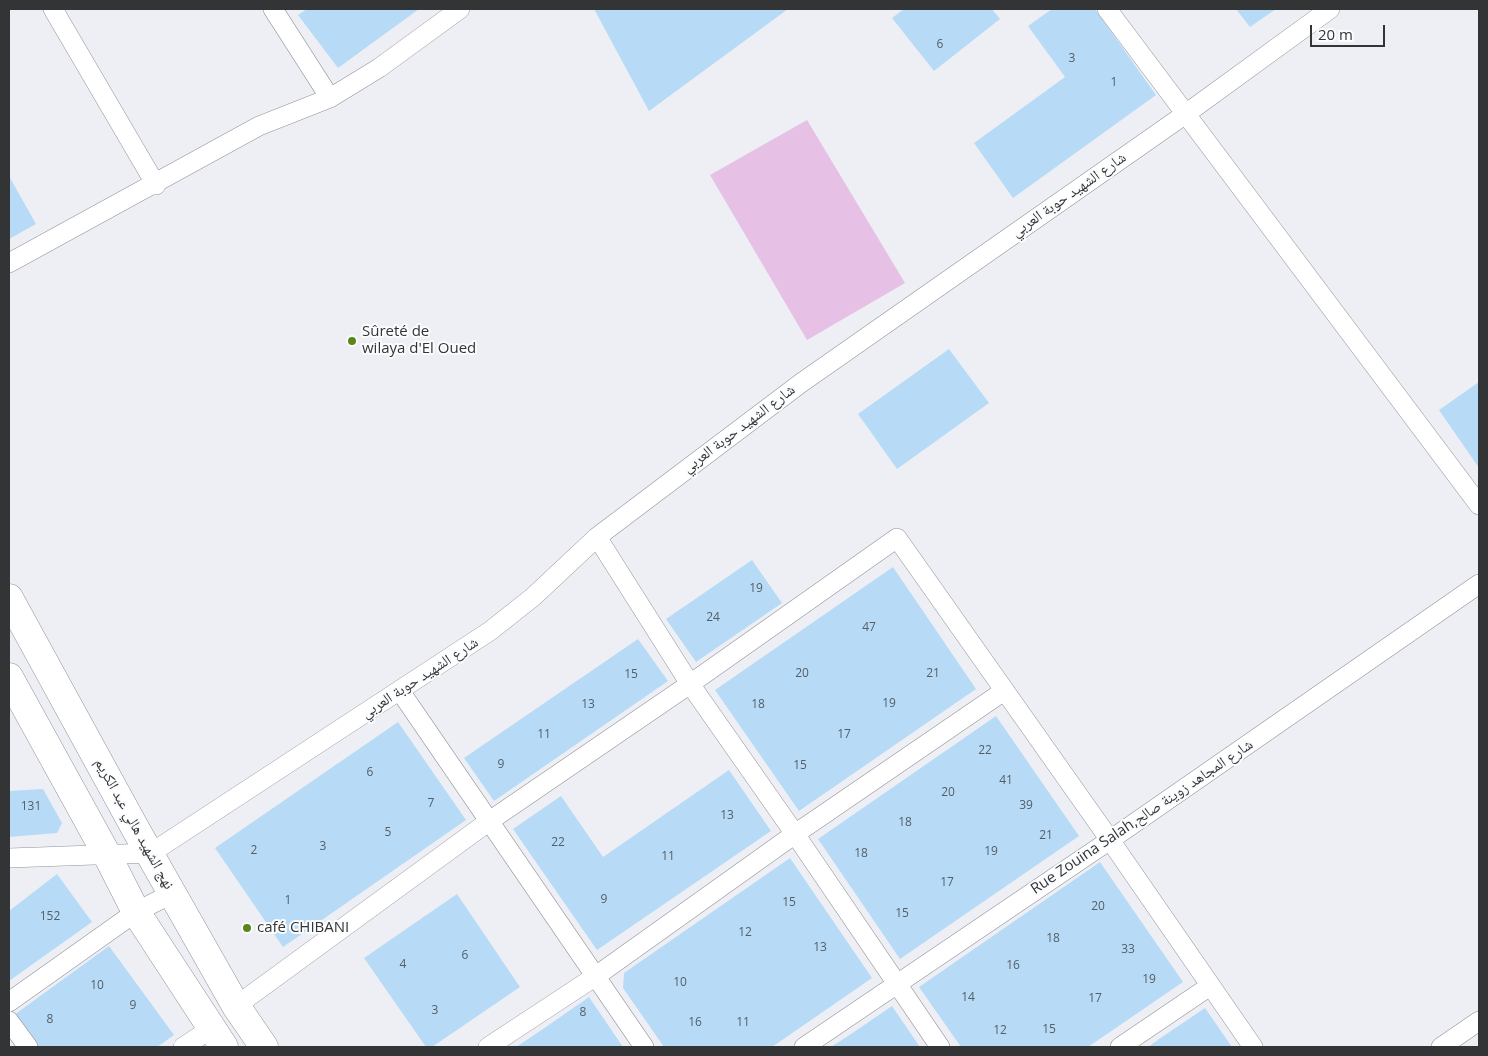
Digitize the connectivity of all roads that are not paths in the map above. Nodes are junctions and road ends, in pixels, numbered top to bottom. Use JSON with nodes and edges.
{"nodes":[{"id":1,"x":53,"y":9,"type":"edge"},
{"id":2,"x":273,"y":9,"type":"edge"},
{"id":3,"x":460,"y":9,"type":"edge"},
{"id":4,"x":1107,"y":9,"type":"edge"},
{"id":5,"x":1330,"y":9,"type":"edge"},
{"id":6,"x":330,"y":98,"type":"junction"},
{"id":7,"x":1187,"y":113,"type":"junction"},
{"id":8,"x":156,"y":185,"type":"junction"},
{"id":9,"x":9,"y":263,"type":"edge"},
{"id":10,"x":1479,"y":505,"type":"edge"},
{"id":11,"x":597,"y":536,"type":"junction"},
{"id":12,"x":1479,"y":584,"type":"edge"},
{"id":13,"x":9,"y":598,"type":"edge"},
{"id":14,"x":9,"y":677,"type":"edge"},
{"id":15,"x":690,"y":684,"type":"junction"},
{"id":16,"x":400,"y":691,"type":"junction"},
{"id":17,"x":1004,"y":691,"type":"junction"},
{"id":18,"x":488,"y":822,"type":"junction"},
{"id":19,"x":795,"y":834,"type":"junction"},
{"id":20,"x":1110,"y":840,"type":"junction"},
{"id":21,"x":106,"y":853,"type":"junction"},
{"id":22,"x":151,"y":853,"type":"junction"},
{"id":23,"x":9,"y":858,"type":"edge"},
{"id":24,"x":173,"y":894,"type":"junction"},
{"id":25,"x":136,"y":912,"type":"junction"},
{"id":26,"x":596,"y":976,"type":"junction"},
{"id":27,"x":896,"y":984,"type":"junction"},
{"id":28,"x":1210,"y":986,"type":"junction"},
{"id":29,"x":9,"y":1002,"type":"edge"},
{"id":30,"x":236,"y":1006,"type":"junction"},
{"id":31,"x":9,"y":1021,"type":"edge"},
{"id":32,"x":1479,"y":1021,"type":"edge"},
{"id":33,"x":218,"y":1038,"type":"edge"},
{"id":34,"x":28,"y":1047,"type":"edge"},
{"id":35,"x":183,"y":1047,"type":"edge"},
{"id":36,"x":264,"y":1047,"type":"edge"},
{"id":37,"x":488,"y":1047,"type":"edge"},
{"id":38,"x":644,"y":1047,"type":"edge"},
{"id":39,"x":804,"y":1047,"type":"edge"},
{"id":40,"x":940,"y":1047,"type":"edge"},
{"id":41,"x":1120,"y":1047,"type":"edge"},
{"id":42,"x":1253,"y":1047,"type":"edge"},
{"id":43,"x":1441,"y":1047,"type":"edge"}],
"edges":[{"from":1,"to":8,"type":"street"},
{"from":2,"to":6,"type":"street"},
{"from":3,"to":6,"type":"street"},
{"from":4,"to":7,"type":"street"},
{"from":5,"to":7,"type":"street","name":"شارع الشهيد حوبة العربي"},
{"from":6,"to":8,"type":"street"},
{"from":7,"to":10,"type":"street"},
{"from":7,"to":11,"type":"street","name":"شارع الشهيد حوبة العربي"},
{"from":8,"to":9,"type":"street"},
{"from":11,"to":15,"type":"street"},
{"from":11,"to":16,"type":"street","name":"شارع الشهيد حوبة العربي"},
{"from":12,"to":20,"type":"street","name":"Rue Zouina Salah,شارع المجاهد زوينة صالح"},
{"from":13,"to":22,"type":"main road","name":"نهج الشهيد هالي عبد الكريم"},
{"from":14,"to":21,"type":"main road"},
{"from":15,"to":17,"type":"street"},
{"from":15,"to":18,"type":"street"},
{"from":15,"to":19,"type":"street"},
{"from":16,"to":18,"type":"street"},
{"from":16,"to":22,"type":"street","name":"شارع الشهيد حوبة العربي"},
{"from":17,"to":19,"type":"street"},
{"from":17,"to":20,"type":"street"},
{"from":18,"to":26,"type":"street"},
{"from":18,"to":30,"type":"street"},
{"from":19,"to":26,"type":"street"},
{"from":19,"to":27,"type":"street"},
{"from":20,"to":27,"type":"street","name":"Rue Zouina Salah,شارع المجاهد زوينة صالح"},
{"from":20,"to":28,"type":"street"},
{"from":21,"to":22,"type":"street"},
{"from":21,"to":23,"type":"street"},
{"from":21,"to":25,"type":"main road"},
{"from":22,"to":24,"type":"main road","name":"نهج الشهيد هالي عبد الكريم"},
{"from":24,"to":25,"type":"street"},
{"from":24,"to":30,"type":"main road","name":"نهج الشهيد هالي عبد الكريم"},
{"from":25,"to":29,"type":"street"},
{"from":25,"to":33,"type":"main road"},
{"from":26,"to":37,"type":"street"},
{"from":26,"to":38,"type":"street"},
{"from":27,"to":39,"type":"street","name":"Rue Zouina Salah,شارع المجاهد زوينة صالح"},
{"from":27,"to":40,"type":"street"},
{"from":28,"to":41,"type":"street"},
{"from":28,"to":42,"type":"street"},
{"from":30,"to":36,"type":"main road","name":"نهج الشهيد هالي عبد الكريم"},
{"from":31,"to":34,"type":"street"},
{"from":32,"to":43,"type":"street"},
{"from":33,"to":35,"type":"street"}]}
